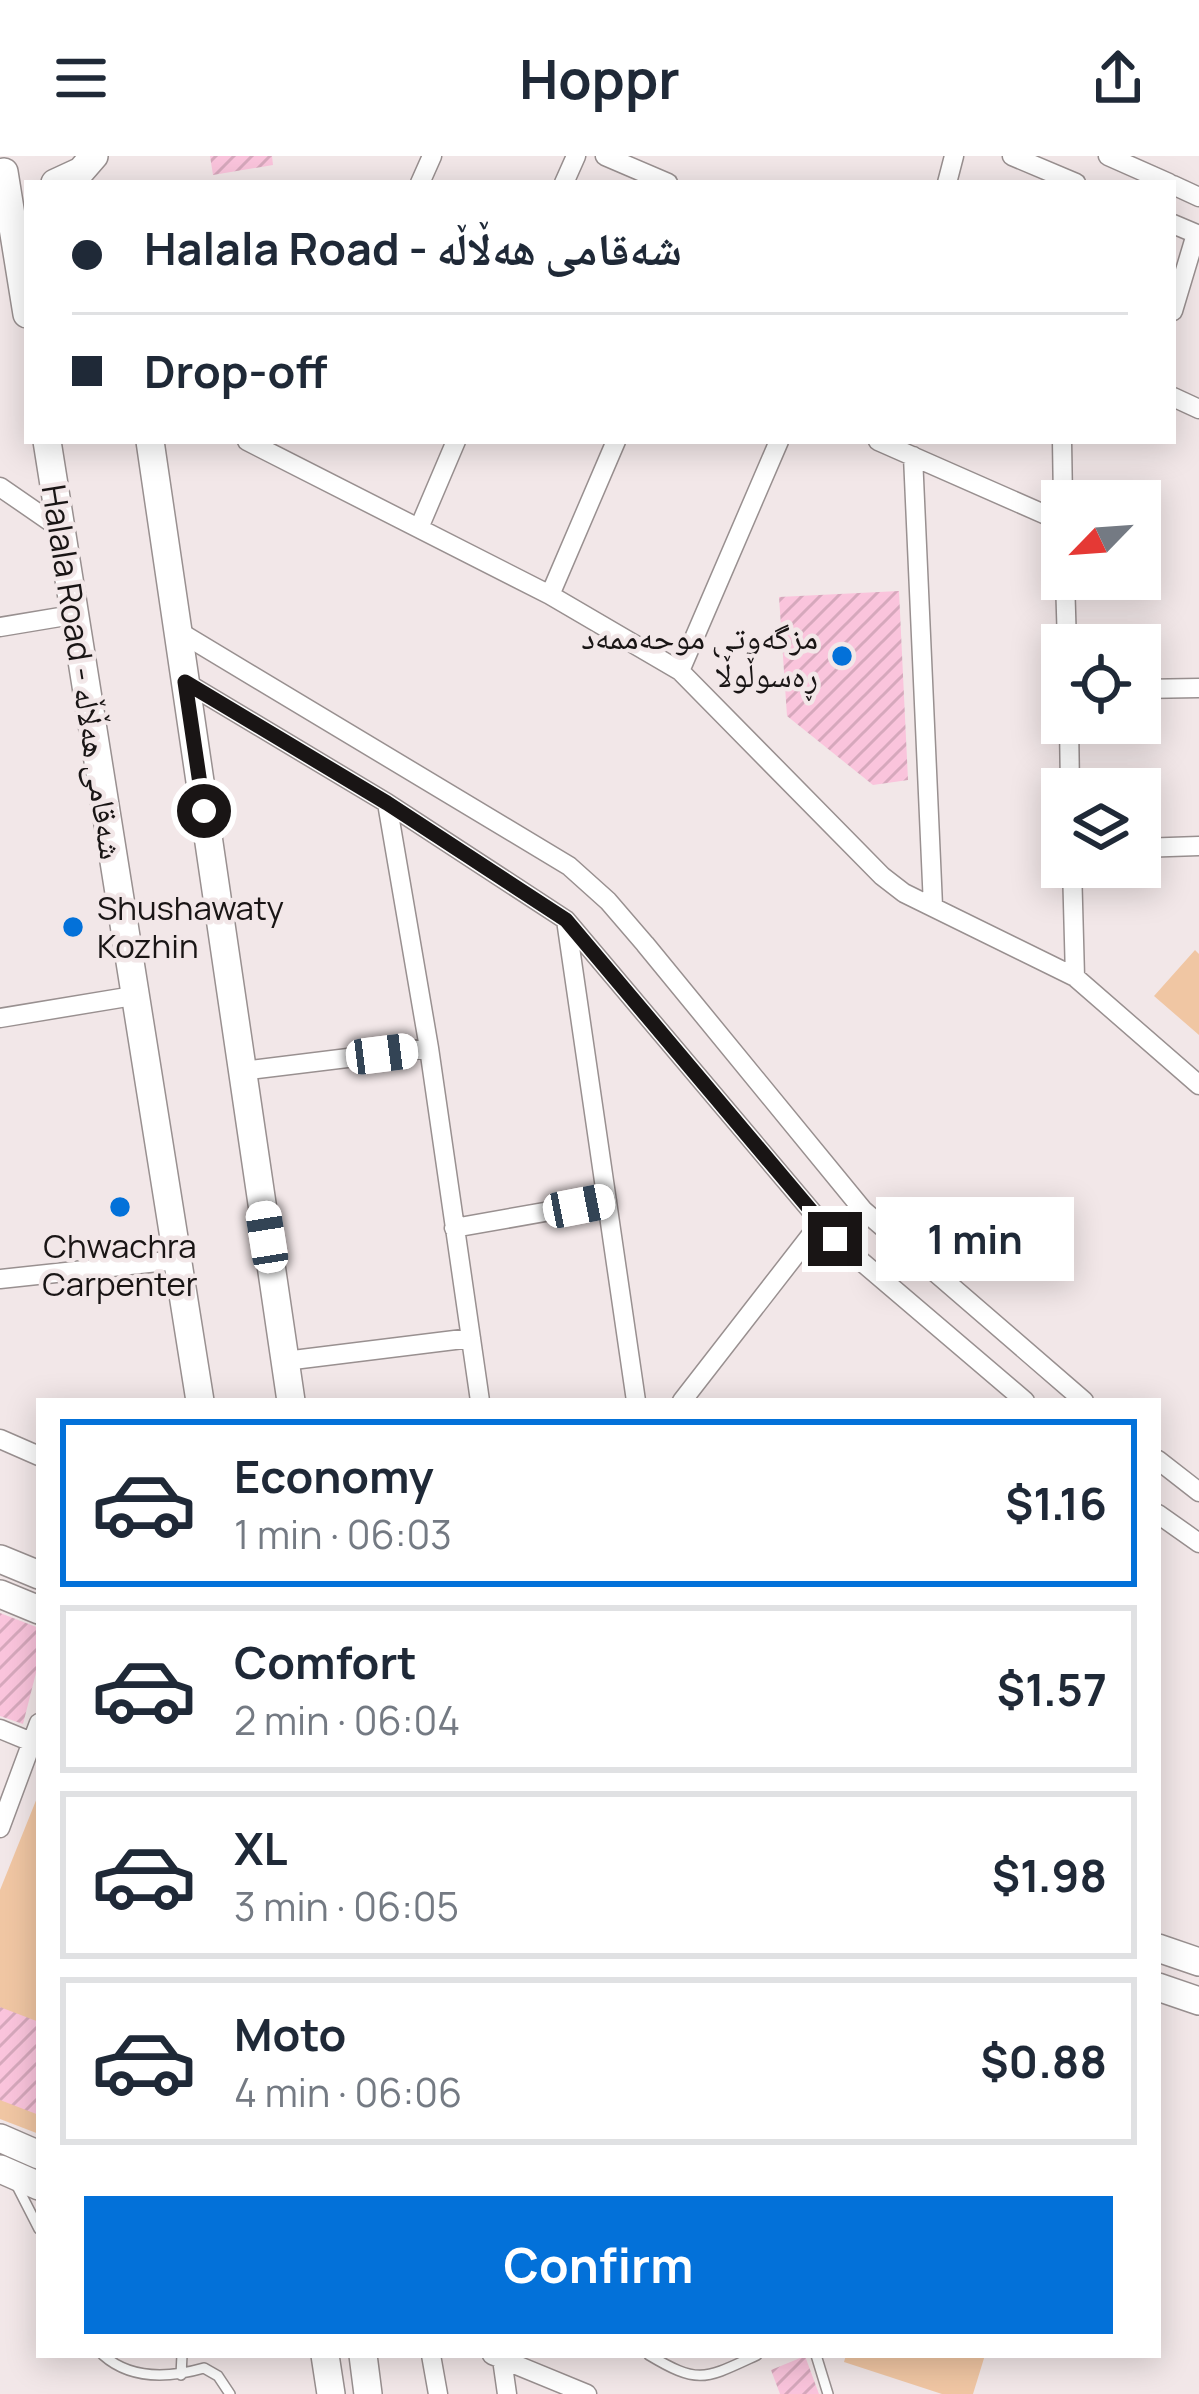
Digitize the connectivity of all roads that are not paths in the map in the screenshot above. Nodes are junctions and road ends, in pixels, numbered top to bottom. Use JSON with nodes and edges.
{"nodes":[{"id":1,"x":605,"y":156,"type":"edge"},
{"id":2,"x":1012,"y":156,"type":"edge"},
{"id":3,"x":1108,"y":156,"type":"edge"},
{"id":4,"x":642,"y":164,"type":"edge"},
{"id":5,"x":95,"y":166,"type":"edge"},
{"id":6,"x":11,"y":175,"type":"edge"},
{"id":7,"x":61,"y":180,"type":"edge"},
{"id":8,"x":1069,"y":180,"type":"edge"},
{"id":9,"x":1162,"y":180,"type":"edge"},
{"id":10,"x":1198,"y":234,"type":"edge"},
{"id":11,"x":24,"y":288,"type":"edge"},
{"id":12,"x":1176,"y":302,"type":"edge"},
{"id":13,"x":47,"y":444,"type":"edge"},
{"id":14,"x":150,"y":444,"type":"edge"},
{"id":15,"x":254,"y":444,"type":"edge"},
{"id":16,"x":303,"y":444,"type":"edge"},
{"id":17,"x":455,"y":444,"type":"edge"},
{"id":18,"x":615,"y":444,"type":"edge"},
{"id":19,"x":778,"y":444,"type":"edge"},
{"id":20,"x":885,"y":444,"type":"edge"},
{"id":21,"x":1062,"y":444,"type":"edge"},
{"id":22,"x":913,"y":456,"type":"junction"},
{"id":23,"x":295,"y":463,"type":"junction"},
{"id":24,"x":1063,"y":480,"type":"edge"},
{"id":25,"x":0,"y":488,"type":"edge"},
{"id":26,"x":1041,"y":513,"type":"edge"},
{"id":27,"x":419,"y":528,"type":"junction"},
{"id":28,"x":61,"y":530,"type":"junction"},
{"id":29,"x":550,"y":595,"type":"junction"},
{"id":30,"x":72,"y":615,"type":"junction"},
{"id":31,"x":0,"y":627,"type":"edge"},
{"id":32,"x":178,"y":631,"type":"junction"},
{"id":33,"x":680,"y":670,"type":"junction"},
{"id":34,"x":185,"y":682,"type":"junction"},
{"id":35,"x":1199,"y":688,"type":"edge"},
{"id":36,"x":1161,"y":689,"type":"edge"},
{"id":37,"x":387,"y":803,"type":"junction"},
{"id":38,"x":1199,"y":847,"type":"edge"},
{"id":39,"x":1161,"y":848,"type":"edge"},
{"id":40,"x":1073,"y":888,"type":"edge"},
{"id":41,"x":933,"y":906,"type":"junction"},
{"id":42,"x":566,"y":920,"type":"junction"},
{"id":43,"x":1075,"y":977,"type":"junction"},
{"id":44,"x":133,"y":995,"type":"junction"},
{"id":45,"x":0,"y":1018,"type":"edge"},
{"id":46,"x":429,"y":1048,"type":"junction"},
{"id":47,"x":242,"y":1071,"type":"junction"},
{"id":48,"x":1199,"y":1085,"type":"edge"},
{"id":49,"x":607,"y":1201,"type":"junction"},
{"id":50,"x":821,"y":1222,"type":"junction"},
{"id":51,"x":454,"y":1228,"type":"junction"},
{"id":52,"x":177,"y":1259,"type":"junction"},
{"id":53,"x":0,"y":1279,"type":"edge"},
{"id":54,"x":470,"y":1338,"type":"junction"},
{"id":55,"x":1032,"y":1360,"type":"junction"},
{"id":56,"x":285,"y":1361,"type":"junction"},
{"id":57,"x":1007,"y":1385,"type":"junction"},
{"id":58,"x":200,"y":1398,"type":"edge"},
{"id":59,"x":291,"y":1398,"type":"edge"},
{"id":60,"x":480,"y":1398,"type":"edge"},
{"id":61,"x":636,"y":1398,"type":"edge"},
{"id":62,"x":684,"y":1398,"type":"edge"},
{"id":63,"x":1022,"y":1398,"type":"edge"},
{"id":64,"x":1080,"y":1398,"type":"edge"},
{"id":65,"x":0,"y":1438,"type":"edge"},
{"id":66,"x":36,"y":1455,"type":"edge"},
{"id":67,"x":1161,"y":1462,"type":"edge"},
{"id":68,"x":1199,"y":1492,"type":"edge"},
{"id":69,"x":1161,"y":1516,"type":"edge"},
{"id":70,"x":1199,"y":1543,"type":"edge"},
{"id":71,"x":0,"y":1559,"type":"edge"},
{"id":72,"x":36,"y":1574,"type":"edge"},
{"id":73,"x":0,"y":1594,"type":"edge"},
{"id":74,"x":36,"y":1609,"type":"edge"},
{"id":75,"x":0,"y":1729,"type":"edge"},
{"id":76,"x":36,"y":1735,"type":"edge"},
{"id":77,"x":34,"y":1743,"type":"junction"},
{"id":78,"x":0,"y":1828,"type":"edge"},
{"id":79,"x":1161,"y":1949,"type":"edge"},
{"id":80,"x":1199,"y":1962,"type":"edge"},
{"id":81,"x":1161,"y":1989,"type":"edge"},
{"id":82,"x":1199,"y":2001,"type":"edge"},
{"id":83,"x":0,"y":2138,"type":"edge"},
{"id":84,"x":36,"y":2154,"type":"edge"},
{"id":85,"x":6,"y":2171,"type":"edge"},
{"id":86,"x":36,"y":2185,"type":"edge"},
{"id":87,"x":36,"y":2224,"type":"edge"},
{"id":88,"x":107,"y":2358,"type":"edge"},
{"id":89,"x":182,"y":2358,"type":"edge"},
{"id":90,"x":325,"y":2358,"type":"edge"},
{"id":91,"x":363,"y":2358,"type":"edge"},
{"id":92,"x":432,"y":2358,"type":"edge"},
{"id":93,"x":497,"y":2358,"type":"edge"},
{"id":94,"x":499,"y":2358,"type":"edge"},
{"id":95,"x":654,"y":2358,"type":"edge"},
{"id":96,"x":751,"y":2358,"type":"edge"},
{"id":97,"x":817,"y":2358,"type":"edge"},
{"id":98,"x":181,"y":2375,"type":"junction"},
{"id":99,"x":230,"y":2394,"type":"edge"},
{"id":100,"x":331,"y":2394,"type":"edge"},
{"id":101,"x":368,"y":2394,"type":"edge"},
{"id":102,"x":438,"y":2394,"type":"edge"},
{"id":103,"x":507,"y":2394,"type":"edge"},
{"id":104,"x":587,"y":2394,"type":"edge"},
{"id":105,"x":828,"y":2394,"type":"edge"}],
"edges":[{"from":1,"to":4,"type":"street"},
{"from":2,"to":8,"type":"street"},
{"from":3,"to":9,"type":"street"},
{"from":5,"to":7,"type":"street"},
{"from":6,"to":11,"type":"street"},
{"from":10,"to":12,"type":"street"},
{"from":13,"to":28,"type":"street","name":"Halala Road - شەقامی هەڵاڵە"},
{"from":14,"to":32,"type":"street"},
{"from":15,"to":23,"type":"street"},
{"from":16,"to":23,"type":"street"},
{"from":17,"to":27,"type":"street"},
{"from":18,"to":29,"type":"street"},
{"from":19,"to":33,"type":"street"},
{"from":20,"to":22,"type":"street"},
{"from":21,"to":24,"type":"street"},
{"from":22,"to":26,"type":"street"},
{"from":22,"to":41,"type":"street"},
{"from":23,"to":27,"type":"street"},
{"from":25,"to":28,"type":"street"},
{"from":27,"to":29,"type":"street"},
{"from":28,"to":30,"type":"street","name":"Halala Road - شەقامی هەڵاڵە"},
{"from":29,"to":33,"type":"street"},
{"from":30,"to":31,"type":"street"},
{"from":30,"to":44,"type":"street","name":"Halala Road - شەقامی هەڵاڵە"},
{"from":32,"to":34,"type":"street"},
{"from":32,"to":55,"type":"street"},
{"from":33,"to":41,"type":"street"},
{"from":34,"to":37,"type":"street"},
{"from":34,"to":47,"type":"street"},
{"from":35,"to":36,"type":"street"},
{"from":37,"to":42,"type":"street"},
{"from":37,"to":46,"type":"street"},
{"from":38,"to":39,"type":"street"},
{"from":40,"to":43,"type":"street"},
{"from":41,"to":43,"type":"street"},
{"from":42,"to":49,"type":"street"},
{"from":42,"to":50,"type":"street"},
{"from":43,"to":48,"type":"street"},
{"from":44,"to":45,"type":"street"},
{"from":44,"to":52,"type":"street","name":"Halala Road - شەقامی هەڵاڵە"},
{"from":46,"to":47,"type":"street"},
{"from":46,"to":51,"type":"street"},
{"from":47,"to":56,"type":"street"},
{"from":49,"to":51,"type":"street"},
{"from":49,"to":61,"type":"street"},
{"from":50,"to":57,"type":"street"},
{"from":50,"to":62,"type":"street"},
{"from":51,"to":54,"type":"street"},
{"from":52,"to":53,"type":"street"},
{"from":52,"to":58,"type":"street","name":"Halala Road - شەقامی هەڵاڵە"},
{"from":54,"to":56,"type":"street"},
{"from":54,"to":60,"type":"street"},
{"from":55,"to":57,"type":"street"},
{"from":55,"to":64,"type":"street"},
{"from":56,"to":59,"type":"street"},
{"from":57,"to":63,"type":"street"},
{"from":65,"to":66,"type":"street"},
{"from":67,"to":68,"type":"street"},
{"from":69,"to":70,"type":"street"},
{"from":71,"to":72,"type":"street"},
{"from":73,"to":74,"type":"street"},
{"from":75,"to":77,"type":"street"},
{"from":76,"to":77,"type":"street"},
{"from":77,"to":78,"type":"street"},
{"from":79,"to":80,"type":"street"},
{"from":81,"to":82,"type":"street"},
{"from":83,"to":84,"type":"street"},
{"from":85,"to":86,"type":"street"},
{"from":85,"to":87,"type":"lane"},
{"from":88,"to":98,"type":"lane"},
{"from":89,"to":98,"type":"lane"},
{"from":90,"to":100,"type":"street"},
{"from":91,"to":101,"type":"street"},
{"from":92,"to":102,"type":"street"},
{"from":93,"to":103,"type":"street"},
{"from":94,"to":104,"type":"street"},
{"from":95,"to":96,"type":"lane"},
{"from":97,"to":105,"type":"lane"},
{"from":98,"to":99,"type":"lane"}]}
